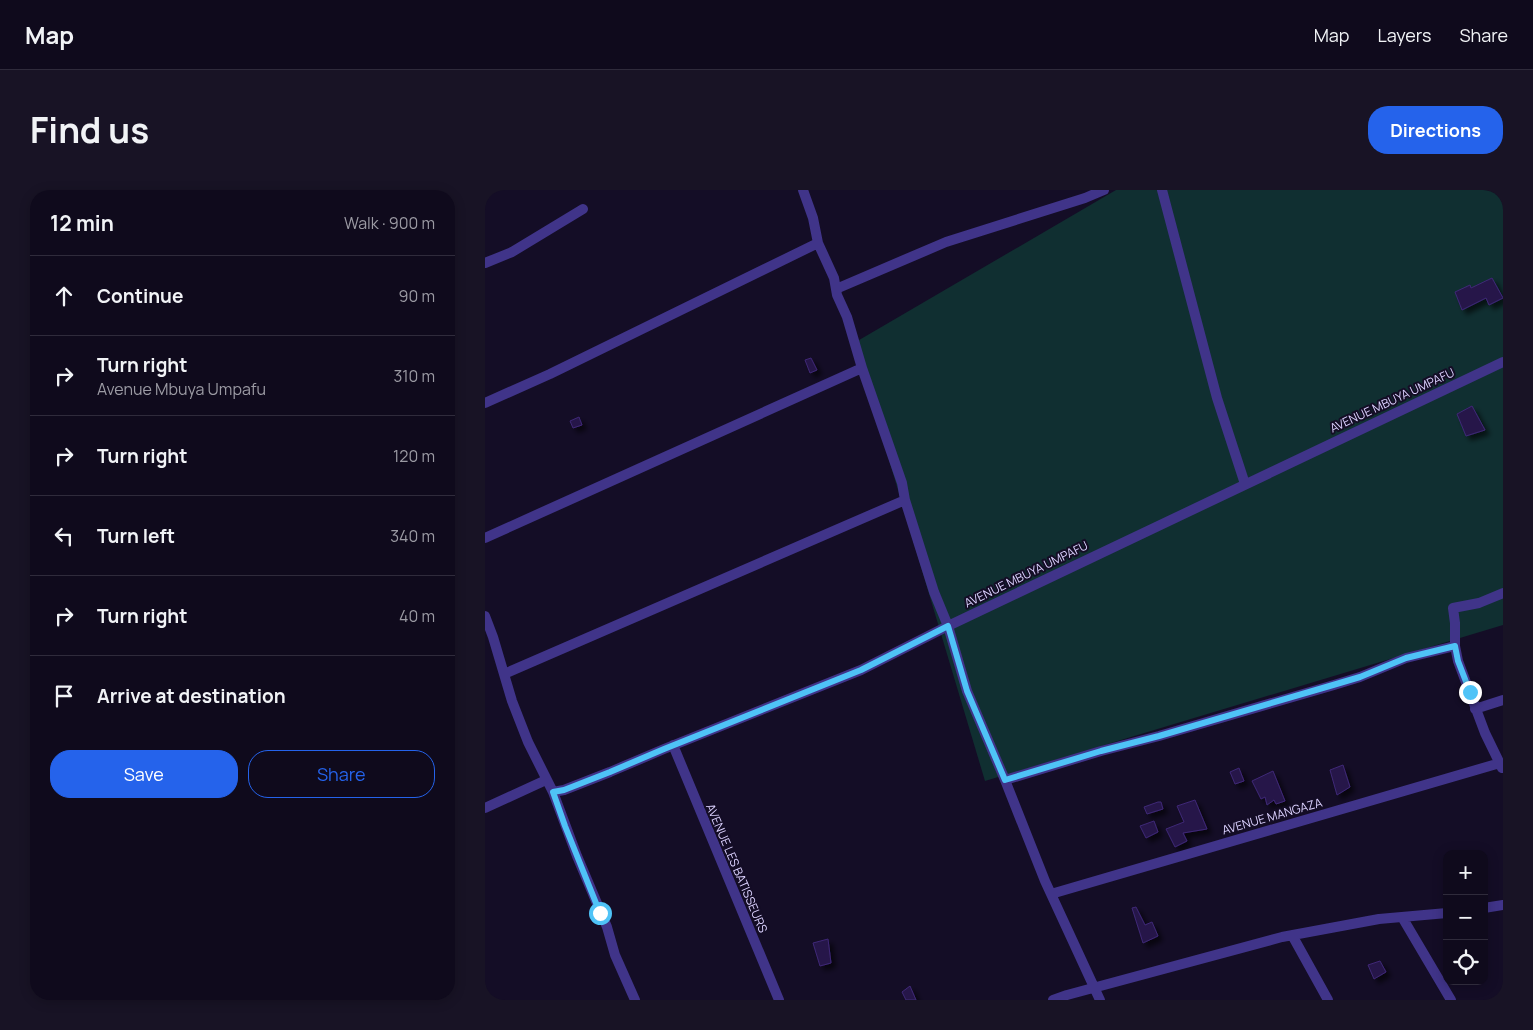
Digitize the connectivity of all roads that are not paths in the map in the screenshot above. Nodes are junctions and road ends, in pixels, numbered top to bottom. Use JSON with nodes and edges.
{"nodes":[{"id":1,"x":803,"y":190,"type":"edge"},
{"id":2,"x":1104,"y":190,"type":"edge"},
{"id":3,"x":1162,"y":190,"type":"edge"},
{"id":4,"x":1084,"y":194,"type":"edge"},
{"id":5,"x":583,"y":209,"type":"dead end"},
{"id":6,"x":817,"y":243,"type":"junction"},
{"id":7,"x":485,"y":263,"type":"edge"},
{"id":8,"x":836,"y":289,"type":"junction"},
{"id":9,"x":1503,"y":362,"type":"edge"},
{"id":10,"x":862,"y":368,"type":"junction"},
{"id":11,"x":485,"y":403,"type":"edge"},
{"id":12,"x":1245,"y":484,"type":"junction"},
{"id":13,"x":905,"y":500,"type":"junction"},
{"id":14,"x":485,"y":538,"type":"edge"},
{"id":15,"x":1503,"y":593,"type":"edge"},
{"id":16,"x":485,"y":616,"type":"edge"},
{"id":17,"x":948,"y":626,"type":"junction"},
{"id":18,"x":1455,"y":646,"type":"junction"},
{"id":19,"x":504,"y":674,"type":"junction"},
{"id":20,"x":1503,"y":700,"type":"edge"},
{"id":21,"x":1475,"y":709,"type":"junction"},
{"id":22,"x":673,"y":746,"type":"junction"},
{"id":23,"x":1501,"y":766,"type":"edge"},
{"id":24,"x":547,"y":780,"type":"junction"},
{"id":25,"x":1005,"y":780,"type":"junction"},
{"id":26,"x":553,"y":792,"type":"junction"},
{"id":27,"x":485,"y":808,"type":"edge"},
{"id":28,"x":1051,"y":894,"type":"junction"},
{"id":29,"x":1503,"y":905,"type":"edge"},
{"id":30,"x":1488,"y":907,"type":"edge"},
{"id":31,"x":1443,"y":913,"type":"edge"},
{"id":32,"x":1402,"y":917,"type":"junction"},
{"id":33,"x":1292,"y":936,"type":"junction"},
{"id":34,"x":1094,"y":988,"type":"junction"},
{"id":35,"x":635,"y":1000,"type":"edge"},
{"id":36,"x":779,"y":1000,"type":"edge"},
{"id":37,"x":1053,"y":1000,"type":"edge"},
{"id":38,"x":1100,"y":1000,"type":"edge"},
{"id":39,"x":1329,"y":1000,"type":"edge"},
{"id":40,"x":1451,"y":1000,"type":"edge"}],
"edges":[{"from":1,"to":6,"type":"street"},
{"from":2,"to":4,"type":"street"},
{"from":3,"to":12,"type":"street"},
{"from":4,"to":8,"type":"street"},
{"from":5,"to":7,"type":"street"},
{"from":6,"to":8,"type":"street"},
{"from":6,"to":11,"type":"street"},
{"from":8,"to":10,"type":"street"},
{"from":9,"to":12,"type":"street","name":"AVENUE MBUYA UMPAFU"},
{"from":10,"to":13,"type":"street"},
{"from":10,"to":14,"type":"street"},
{"from":12,"to":17,"type":"street","name":"AVENUE MBUYA UMPAFU"},
{"from":13,"to":17,"type":"street"},
{"from":13,"to":19,"type":"street"},
{"from":15,"to":18,"type":"street"},
{"from":16,"to":19,"type":"street"},
{"from":17,"to":22,"type":"street","name":"AVENUE MBUYA UMPAFU"},
{"from":17,"to":25,"type":"street"},
{"from":18,"to":21,"type":"street"},
{"from":18,"to":25,"type":"street"},
{"from":19,"to":24,"type":"street"},
{"from":20,"to":21,"type":"street"},
{"from":21,"to":23,"type":"street"},
{"from":22,"to":26,"type":"street","name":"AVENUE MBUYA UMPAFU"},
{"from":22,"to":36,"type":"street","name":"AVENUE LES BATISSEURS"},
{"from":23,"to":28,"type":"street","name":"AVENUE MANGAZA"},
{"from":24,"to":26,"type":"street"},
{"from":24,"to":27,"type":"street"},
{"from":25,"to":28,"type":"street"},
{"from":26,"to":35,"type":"street"},
{"from":28,"to":34,"type":"street"},
{"from":29,"to":30,"type":"street"},
{"from":31,"to":32,"type":"street"},
{"from":32,"to":33,"type":"street"},
{"from":32,"to":40,"type":"street"},
{"from":33,"to":34,"type":"street"},
{"from":33,"to":39,"type":"street"},
{"from":34,"to":37,"type":"street"},
{"from":34,"to":38,"type":"street"}]}
